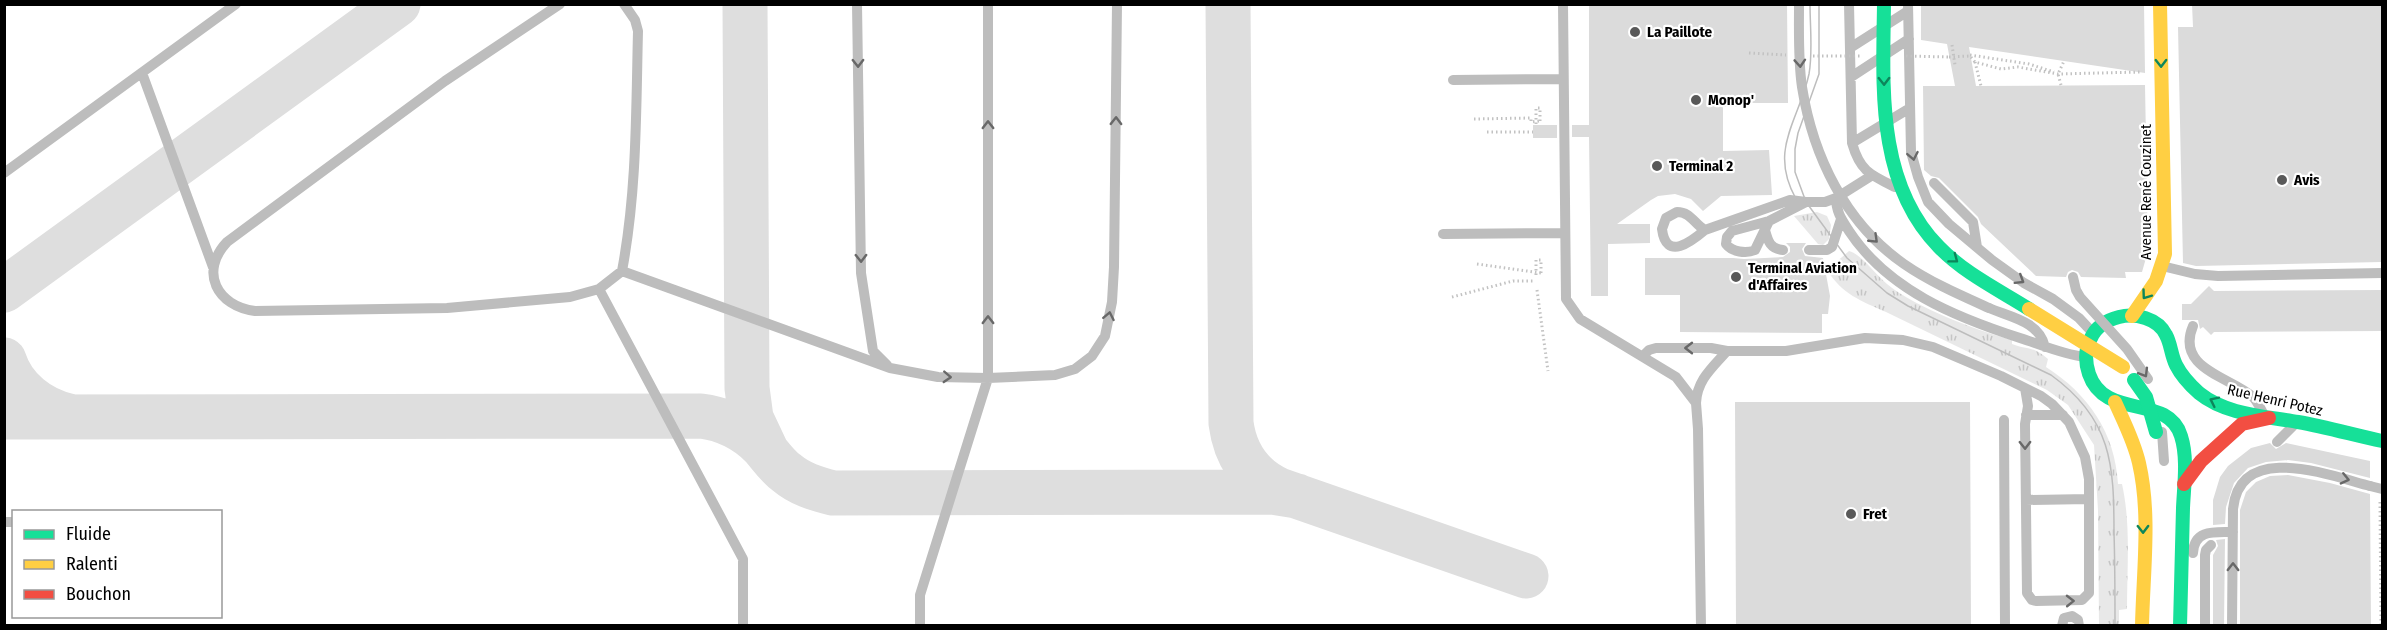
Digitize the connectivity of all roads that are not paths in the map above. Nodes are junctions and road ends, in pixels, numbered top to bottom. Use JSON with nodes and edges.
{"nodes":[{"id":1,"x":236,"y":4,"type":"edge"},
{"id":2,"x":560,"y":4,"type":"edge"},
{"id":3,"x":624,"y":4,"type":"edge"},
{"id":4,"x":857,"y":4,"type":"edge"},
{"id":5,"x":988,"y":4,"type":"edge"},
{"id":6,"x":1117,"y":4,"type":"edge"},
{"id":7,"x":1563,"y":4,"type":"edge"},
{"id":8,"x":1799,"y":4,"type":"edge"},
{"id":9,"x":1849,"y":4,"type":"edge"},
{"id":10,"x":1884,"y":4,"type":"edge"},
{"id":11,"x":2160,"y":4,"type":"edge"},
{"id":12,"x":1908,"y":8,"type":"edge"},
{"id":13,"x":1909,"y":39,"type":"junction"},
{"id":14,"x":1850,"y":48,"type":"junction"},
{"id":15,"x":142,"y":74,"type":"junction"},
{"id":16,"x":1851,"y":77,"type":"junction"},
{"id":17,"x":1563,"y":79,"type":"junction"},
{"id":18,"x":1453,"y":80,"type":"dead end"},
{"id":19,"x":1910,"y":108,"type":"junction"},
{"id":20,"x":1852,"y":143,"type":"junction"},
{"id":21,"x":4,"y":173,"type":"edge"},
{"id":22,"x":1871,"y":176,"type":"junction"},
{"id":23,"x":1934,"y":183,"type":"dead end"},
{"id":24,"x":1836,"y":198,"type":"junction"},
{"id":25,"x":1806,"y":202,"type":"junction"},
{"id":26,"x":1928,"y":202,"type":"junction"},
{"id":27,"x":1841,"y":219,"type":"junction"},
{"id":28,"x":1705,"y":230,"type":"dead end"},
{"id":29,"x":1564,"y":233,"type":"junction"},
{"id":30,"x":1443,"y":234,"type":"dead end"},
{"id":31,"x":1977,"y":247,"type":"junction"},
{"id":32,"x":1783,"y":250,"type":"dead end"},
{"id":33,"x":1809,"y":250,"type":"dead end"},
{"id":34,"x":2162,"y":266,"type":"junction"},
{"id":35,"x":213,"y":267,"type":"junction"},
{"id":36,"x":622,"y":270,"type":"junction"},
{"id":37,"x":2382,"y":273,"type":"edge"},
{"id":38,"x":2073,"y":277,"type":"dead end"},
{"id":39,"x":599,"y":289,"type":"junction"},
{"id":40,"x":2132,"y":316,"type":"junction"},
{"id":41,"x":2193,"y":326,"type":"dead end"},
{"id":42,"x":2093,"y":333,"type":"junction"},
{"id":43,"x":2045,"y":346,"type":"junction"},
{"id":44,"x":1727,"y":351,"type":"junction"},
{"id":45,"x":1643,"y":356,"type":"junction"},
{"id":46,"x":2085,"y":357,"type":"junction"},
{"id":47,"x":890,"y":368,"type":"junction"},
{"id":48,"x":2119,"y":370,"type":"dead end"},
{"id":49,"x":988,"y":378,"type":"junction"},
{"id":50,"x":2131,"y":383,"type":"dead end"},
{"id":51,"x":2025,"y":388,"type":"junction"},
{"id":52,"x":2115,"y":402,"type":"junction"},
{"id":53,"x":1696,"y":403,"type":"junction"},
{"id":54,"x":2063,"y":414,"type":"junction"},
{"id":55,"x":2026,"y":415,"type":"junction"},
{"id":56,"x":2267,"y":416,"type":"junction"},
{"id":57,"x":2004,"y":420,"type":"dead end"},
{"id":58,"x":2297,"y":422,"type":"junction"},
{"id":59,"x":2277,"y":442,"type":"dead end"},
{"id":60,"x":2382,"y":442,"type":"edge"},
{"id":61,"x":2164,"y":466,"type":"joint"},
{"id":62,"x":2184,"y":484,"type":"junction"},
{"id":63,"x":2382,"y":489,"type":"edge"},
{"id":64,"x":2089,"y":499,"type":"junction"},
{"id":65,"x":2026,"y":500,"type":"junction"},
{"id":66,"x":2233,"y":532,"type":"junction"},
{"id":67,"x":2211,"y":545,"type":"dead end"},
{"id":68,"x":2193,"y":574,"type":"dead end"},
{"id":69,"x":743,"y":626,"type":"edge"},
{"id":70,"x":921,"y":626,"type":"edge"},
{"id":71,"x":1701,"y":626,"type":"edge"},
{"id":72,"x":2005,"y":626,"type":"edge"},
{"id":73,"x":2062,"y":626,"type":"edge"},
{"id":74,"x":2079,"y":626,"type":"edge"},
{"id":75,"x":2142,"y":626,"type":"edge"},
{"id":76,"x":2180,"y":626,"type":"edge"},
{"id":77,"x":2205,"y":626,"type":"edge"},
{"id":78,"x":2232,"y":626,"type":"edge"}],
"edges":[{"from":1,"to":15,"type":"lane"},
{"from":2,"to":35,"type":"lane"},
{"from":3,"to":36,"type":"lane"},
{"from":4,"to":47,"type":"lane","one_way":true},
{"from":49,"to":5,"type":"lane","one_way":true},
{"from":49,"to":6,"type":"lane","one_way":true},
{"from":7,"to":17,"type":"lane"},
{"from":8,"to":43,"type":"lane","one_way":true,"bridge":true},
{"from":9,"to":14,"type":"lane"},
{"from":10,"to":48,"type":"street","one_way":true,"bridge":true},
{"from":11,"to":34,"type":"street","name":"Avenue René Couzinet","one_way":true},
{"from":12,"to":13,"type":"lane"},
{"from":12,"to":14,"type":"lane"},
{"from":13,"to":16,"type":"lane"},
{"from":13,"to":19,"type":"lane"},
{"from":14,"to":16,"type":"lane"},
{"from":15,"to":21,"type":"lane"},
{"from":15,"to":35,"type":"lane"},
{"from":16,"to":20,"type":"lane"},
{"from":17,"to":18,"type":"lane"},
{"from":17,"to":29,"type":"lane"},
{"from":19,"to":20,"type":"lane"},
{"from":19,"to":26,"type":"lane","one_way":true},
{"from":20,"to":22,"type":"lane"},
{"from":22,"to":24,"type":"lane"},
{"from":22,"to":26,"type":"lane"},
{"from":23,"to":31,"type":"lane"},
{"from":24,"to":25,"type":"lane"},
{"from":24,"to":27,"type":"lane"},
{"from":25,"to":28,"type":"lane"},
{"from":25,"to":32,"type":"lane"},
{"from":26,"to":31,"type":"lane"},
{"from":27,"to":33,"type":"lane"},
{"from":27,"to":43,"type":"lane"},
{"from":29,"to":30,"type":"lane"},
{"from":29,"to":45,"type":"lane"},
{"from":31,"to":42,"type":"lane","one_way":true},
{"from":34,"to":37,"type":"lane"},
{"from":34,"to":40,"type":"street","name":"Avenue René Couzinet","one_way":true},
{"from":35,"to":39,"type":"lane"},
{"from":36,"to":39,"type":"lane"},
{"from":36,"to":47,"type":"lane"},
{"from":38,"to":61,"type":"lane","one_way":true,"bridge":true},
{"from":39,"to":69,"type":"lane"},
{"from":40,"to":42,"type":"street"},
{"from":56,"to":40,"type":"street","name":"Rue Henri Potez","one_way":true},
{"from":41,"to":56,"type":"lane"},
{"from":42,"to":46,"type":"street"},
{"from":43,"to":46,"type":"lane"},
{"from":44,"to":45,"type":"lane","one_way":true},
{"from":44,"to":51,"type":"lane"},
{"from":44,"to":53,"type":"lane"},
{"from":45,"to":53,"type":"lane"},
{"from":46,"to":52,"type":"street"},
{"from":47,"to":49,"type":"lane","one_way":true},
{"from":49,"to":70,"type":"lane"},
{"from":50,"to":61,"type":"street","bridge":true},
{"from":51,"to":54,"type":"lane"},
{"from":51,"to":55,"type":"lane"},
{"from":52,"to":62,"type":"street"},
{"from":52,"to":75,"type":"street","one_way":true},
{"from":53,"to":71,"type":"lane"},
{"from":54,"to":55,"type":"lane"},
{"from":54,"to":64,"type":"lane"},
{"from":55,"to":65,"type":"lane","one_way":true},
{"from":56,"to":58,"type":"street","name":"Rue Henri Potez"},
{"from":56,"to":62,"type":"street"},
{"from":57,"to":72,"type":"lane"},
{"from":58,"to":59,"type":"lane"},
{"from":58,"to":60,"type":"street","name":"Rue Henri Potez"},
{"from":62,"to":76,"type":"street"},
{"from":66,"to":63,"type":"lane","one_way":true,"bridge":true},
{"from":64,"to":65,"type":"lane"},
{"from":65,"to":64,"type":"lane","one_way":true},
{"from":66,"to":68,"type":"lane"},
{"from":78,"to":66,"type":"lane","one_way":true},
{"from":67,"to":77,"type":"lane"},
{"from":73,"to":74,"type":"lane"}]}
